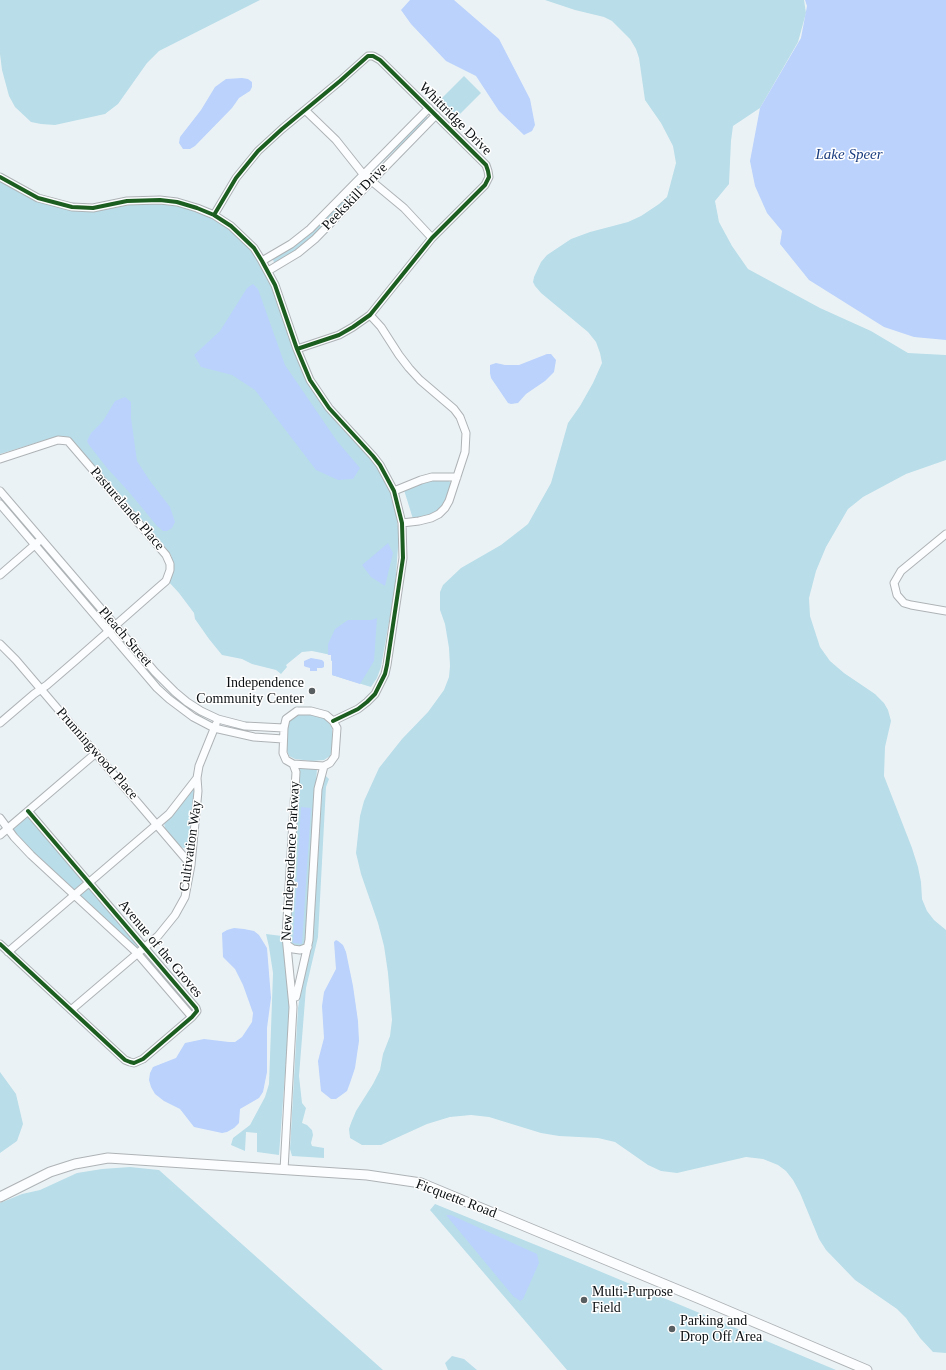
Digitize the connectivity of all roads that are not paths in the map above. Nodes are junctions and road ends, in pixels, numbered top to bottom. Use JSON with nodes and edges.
{"nodes":[{"id":1,"x":429,"y":108,"type":"junction"},
{"id":2,"x":305,"y":110,"type":"junction"},
{"id":3,"x":436,"y":115,"type":"junction"},
{"id":4,"x":363,"y":174,"type":"junction"},
{"id":5,"x":0,"y":176,"type":"edge"},
{"id":6,"x":371,"y":181,"type":"junction"},
{"id":7,"x":214,"y":215,"type":"junction"},
{"id":8,"x":432,"y":238,"type":"junction"},
{"id":9,"x":262,"y":261,"type":"junction"},
{"id":10,"x":268,"y":271,"type":"junction"},
{"id":11,"x":370,"y":315,"type":"junction"},
{"id":12,"x":297,"y":349,"type":"junction"},
{"id":13,"x":0,"y":459,"type":"edge"},
{"id":14,"x":457,"y":477,"type":"junction"},
{"id":15,"x":0,"y":491,"type":"edge"},
{"id":16,"x":394,"y":491,"type":"junction"},
{"id":17,"x":0,"y":504,"type":"edge"},
{"id":18,"x":402,"y":523,"type":"junction"},
{"id":19,"x":946,"y":534,"type":"edge"},
{"id":20,"x":41,"y":539,"type":"junction"},
{"id":21,"x":35,"y":545,"type":"junction"},
{"id":22,"x":0,"y":575,"type":"edge"},
{"id":23,"x":946,"y":611,"type":"edge"},
{"id":24,"x":115,"y":625,"type":"junction"},
{"id":25,"x":109,"y":632,"type":"junction"},
{"id":26,"x":0,"y":644,"type":"edge"},
{"id":27,"x":41,"y":689,"type":"junction"},
{"id":28,"x":218,"y":719,"type":"junction"},
{"id":29,"x":333,"y":721,"type":"junction"},
{"id":30,"x":0,"y":723,"type":"edge"},
{"id":31,"x":214,"y":728,"type":"junction"},
{"id":32,"x":284,"y":728,"type":"junction"},
{"id":33,"x":283,"y":738,"type":"junction"},
{"id":34,"x":96,"y":753,"type":"junction"},
{"id":35,"x":293,"y":764,"type":"junction"},
{"id":36,"x":324,"y":766,"type":"junction"},
{"id":37,"x":197,"y":778,"type":"junction"},
{"id":38,"x":28,"y":811,"type":"junction"},
{"id":39,"x":0,"y":818,"type":"edge"},
{"id":40,"x":157,"y":824,"type":"junction"},
{"id":41,"x":7,"y":829,"type":"junction"},
{"id":42,"x":0,"y":835,"type":"edge"},
{"id":43,"x":191,"y":865,"type":"junction"},
{"id":44,"x":89,"y":882,"type":"junction"},
{"id":45,"x":74,"y":896,"type":"junction"},
{"id":46,"x":0,"y":944,"type":"edge"},
{"id":47,"x":287,"y":945,"type":"junction"},
{"id":48,"x":308,"y":947,"type":"junction"},
{"id":49,"x":144,"y":948,"type":"junction"},
{"id":50,"x":8,"y":952,"type":"junction"},
{"id":51,"x":138,"y":953,"type":"junction"},
{"id":52,"x":293,"y":1007,"type":"junction"},
{"id":53,"x":72,"y":1010,"type":"junction"},
{"id":54,"x":195,"y":1014,"type":"junction"},
{"id":55,"x":284,"y":1170,"type":"junction"},
{"id":56,"x":0,"y":1197,"type":"edge"},
{"id":57,"x":867,"y":1370,"type":"edge"}],
"edges":[{"from":1,"to":2,"type":"street","name":"Whittridge Drive"},
{"from":1,"to":3,"type":"street","name":"Whittridge Drive"},
{"from":1,"to":4,"type":"street","name":"Peekskill Drive"},
{"from":2,"to":4,"type":"street"},
{"from":2,"to":7,"type":"street","name":"Whittridge Drive"},
{"from":3,"to":6,"type":"street","name":"Peekskill Drive"},
{"from":3,"to":8,"type":"street","name":"Whittridge Drive"},
{"from":4,"to":6,"type":"street"},
{"from":4,"to":9,"type":"street","name":"Peekskill Drive"},
{"from":5,"to":7,"type":"street"},
{"from":6,"to":8,"type":"street"},
{"from":6,"to":10,"type":"street","name":"Peekskill Drive"},
{"from":7,"to":9,"type":"street"},
{"from":8,"to":11,"type":"street","name":"Whittridge Drive"},
{"from":9,"to":10,"type":"street"},
{"from":10,"to":12,"type":"street"},
{"from":11,"to":12,"type":"street","name":"Whittridge Drive"},
{"from":11,"to":14,"type":"street"},
{"from":12,"to":16,"type":"street"},
{"from":13,"to":24,"type":"street","name":"Pasturelands Place"},
{"from":14,"to":16,"type":"street"},
{"from":14,"to":18,"type":"street"},
{"from":15,"to":20,"type":"street","name":"Pleach Street"},
{"from":16,"to":18,"type":"street"},
{"from":17,"to":21,"type":"street","name":"Pleach Street"},
{"from":18,"to":29,"type":"street"},
{"from":19,"to":23,"type":"street"},
{"from":20,"to":21,"type":"street"},
{"from":20,"to":24,"type":"street","name":"Pleach Street"},
{"from":21,"to":22,"type":"street"},
{"from":21,"to":25,"type":"street","name":"Pleach Street"},
{"from":24,"to":25,"type":"street","name":"Pasturelands Place"},
{"from":24,"to":28,"type":"street","name":"Pleach Street"},
{"from":25,"to":27,"type":"street","name":"Pasturelands Place"},
{"from":25,"to":31,"type":"street","name":"Pleach Street"},
{"from":26,"to":27,"type":"street","name":"Prunningwood Place"},
{"from":27,"to":30,"type":"street","name":"Pasturelands Place"},
{"from":27,"to":34,"type":"street","name":"Prunningwood Place"},
{"from":28,"to":31,"type":"street","name":"Cultivation Way"},
{"from":28,"to":32,"type":"street","name":"Pleach Street"},
{"from":29,"to":32,"type":"street"},
{"from":29,"to":36,"type":"street"},
{"from":31,"to":33,"type":"street","name":"Pleach Street"},
{"from":31,"to":37,"type":"street","name":"Cultivation Way"},
{"from":32,"to":33,"type":"street"},
{"from":33,"to":35,"type":"street"},
{"from":34,"to":38,"type":"street"},
{"from":34,"to":40,"type":"street","name":"Prunningwood Place"},
{"from":35,"to":36,"type":"street"},
{"from":35,"to":47,"type":"street","name":"New Independence Parkway"},
{"from":36,"to":48,"type":"street","name":"New Independence Parkway"},
{"from":37,"to":40,"type":"street","name":"Cultivation Way"},
{"from":37,"to":43,"type":"street","name":"Cultivation Way"},
{"from":38,"to":41,"type":"street"},
{"from":38,"to":44,"type":"street","name":"Avenue of the Groves"},
{"from":39,"to":41,"type":"street","name":"Avenue of the Groves"},
{"from":40,"to":43,"type":"street","name":"Prunningwood Place"},
{"from":40,"to":44,"type":"street","name":"Cultivation Way"},
{"from":41,"to":42,"type":"street"},
{"from":41,"to":45,"type":"street","name":"Avenue of the Groves"},
{"from":43,"to":49,"type":"street","name":"Cultivation Way"},
{"from":44,"to":45,"type":"street","name":"Cultivation Way"},
{"from":44,"to":49,"type":"street","name":"Avenue of the Groves"},
{"from":45,"to":50,"type":"street","name":"Cultivation Way"},
{"from":45,"to":51,"type":"street","name":"Avenue of the Groves"},
{"from":46,"to":50,"type":"street","name":"Avenue of the Groves"},
{"from":47,"to":48,"type":"street"},
{"from":47,"to":52,"type":"street","name":"New Independence Parkway"},
{"from":48,"to":52,"type":"street","name":"New Independence Parkway"},
{"from":49,"to":51,"type":"street","name":"Cultivation Way"},
{"from":49,"to":54,"type":"street","name":"Avenue of the Groves"},
{"from":50,"to":53,"type":"street","name":"Avenue of the Groves"},
{"from":51,"to":53,"type":"street","name":"Cultivation Way"},
{"from":51,"to":54,"type":"street","name":"Avenue of the Groves"},
{"from":52,"to":55,"type":"street","name":"New Independence Parkway"},
{"from":53,"to":54,"type":"street","name":"Avenue of the Groves"},
{"from":55,"to":56,"type":"main road","name":"Ficquette Road"},
{"from":55,"to":57,"type":"main road","name":"Ficquette Road"}]}
